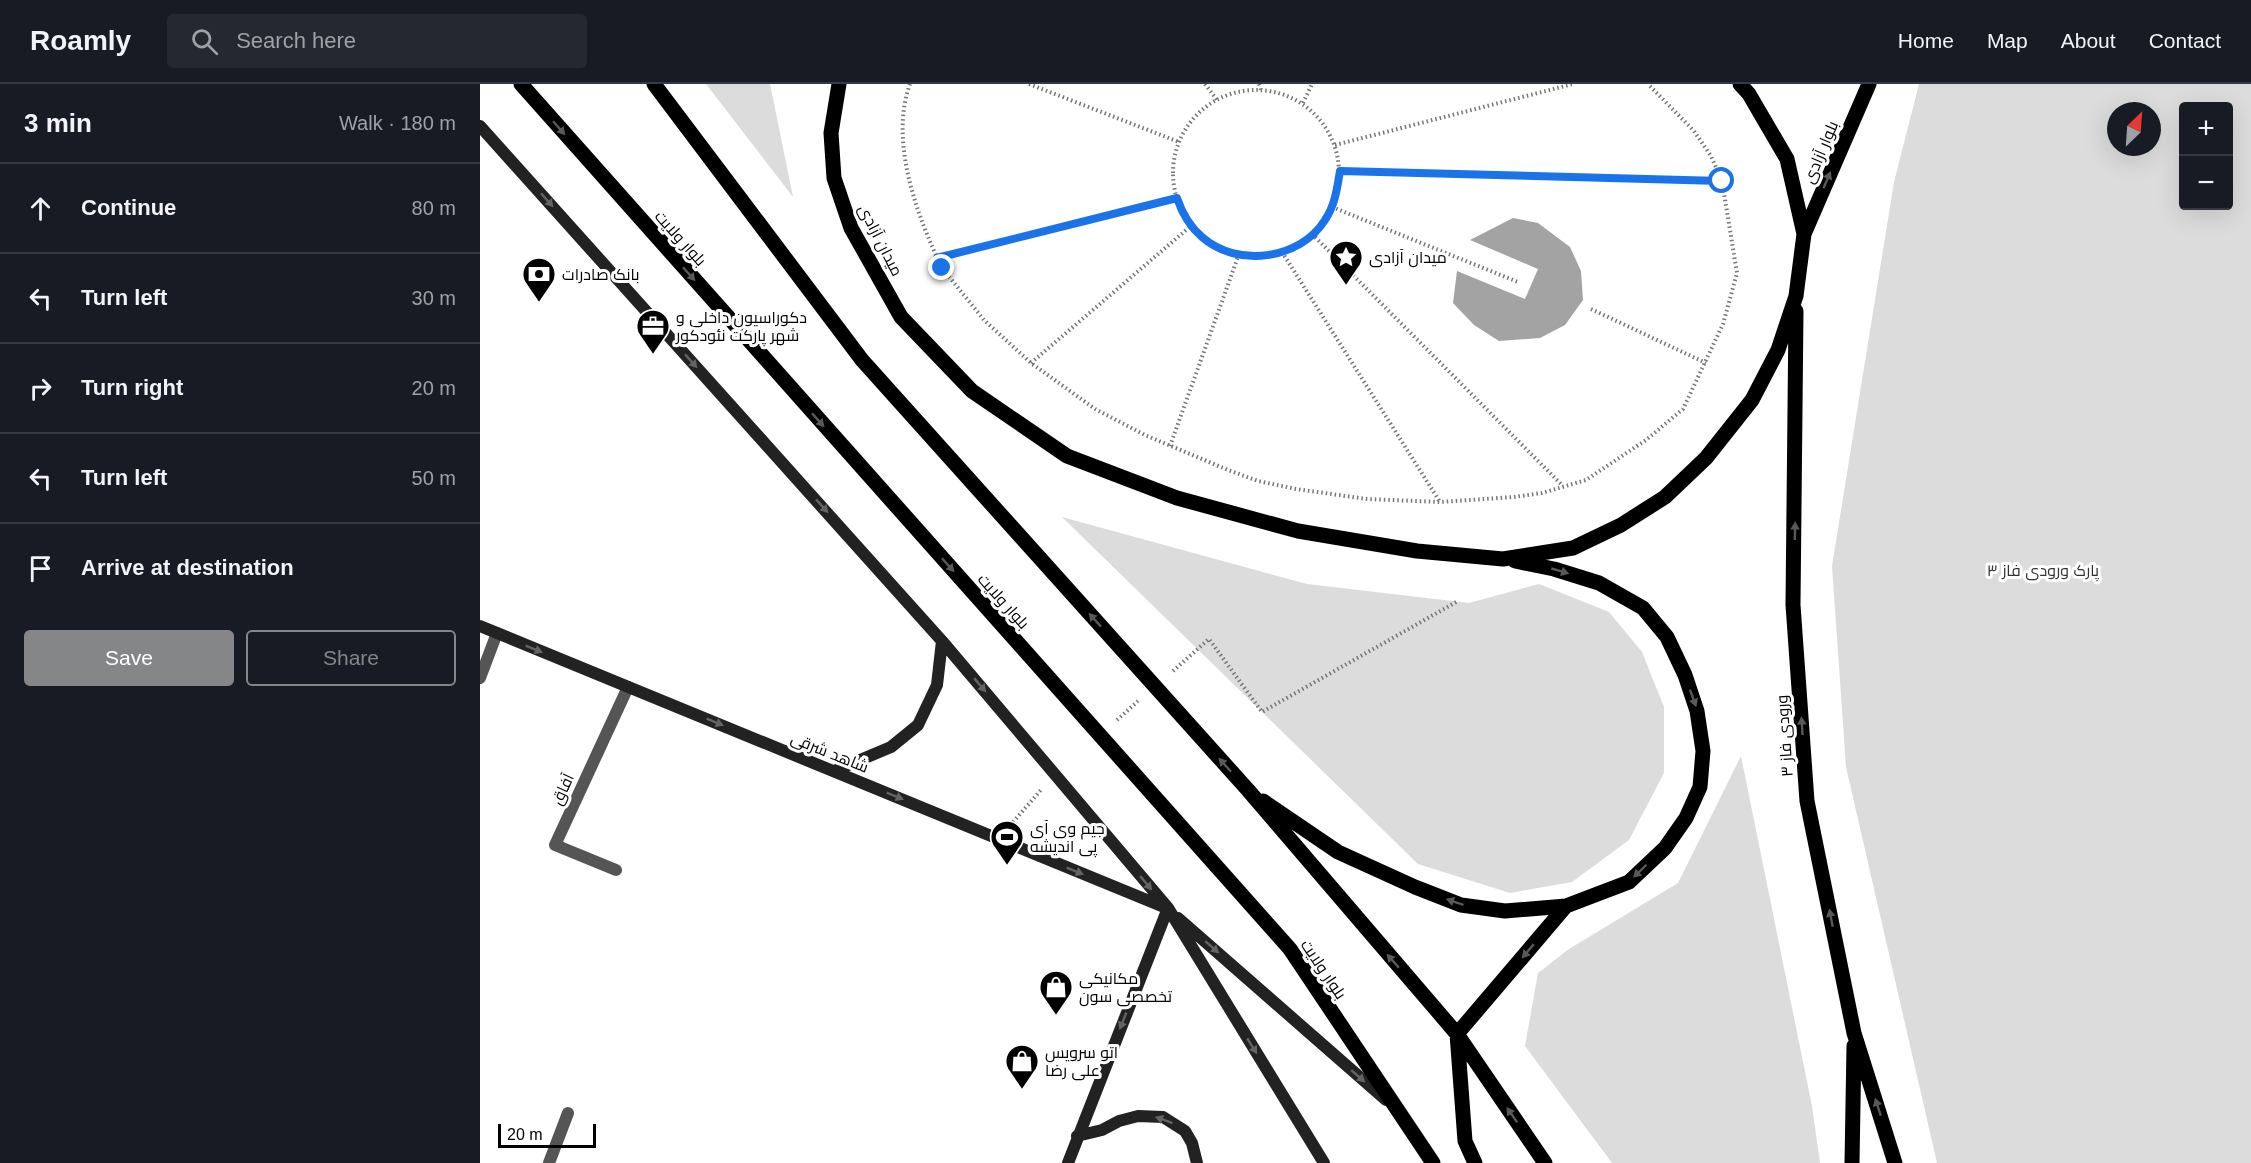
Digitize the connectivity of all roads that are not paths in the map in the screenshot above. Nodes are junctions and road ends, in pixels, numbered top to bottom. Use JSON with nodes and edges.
{"nodes":[{"id":1,"x":521,"y":84,"type":"edge"},
{"id":2,"x":654,"y":84,"type":"edge"},
{"id":3,"x":839,"y":84,"type":"edge"},
{"id":4,"x":1740,"y":84,"type":"edge"},
{"id":5,"x":1869,"y":84,"type":"edge"},
{"id":6,"x":480,"y":126,"type":"edge"},
{"id":7,"x":1804,"y":234,"type":"junction"},
{"id":8,"x":1796,"y":296,"type":"junction"},
{"id":9,"x":1503,"y":559,"type":"junction"},
{"id":10,"x":480,"y":626,"type":"edge"},
{"id":11,"x":497,"y":633,"type":"junction"},
{"id":12,"x":942,"y":641,"type":"junction"},
{"id":13,"x":480,"y":678,"type":"edge"},
{"id":14,"x":628,"y":687,"type":"junction"},
{"id":15,"x":834,"y":771,"type":"junction"},
{"id":16,"x":1248,"y":790,"type":"junction"},
{"id":17,"x":616,"y":870,"type":"dead end"},
{"id":18,"x":1566,"y":906,"type":"junction"},
{"id":19,"x":1168,"y":908,"type":"junction"},
{"id":20,"x":1854,"y":1033,"type":"junction"},
{"id":21,"x":1457,"y":1034,"type":"junction"},
{"id":22,"x":1398,"y":1110,"type":"junction"},
{"id":23,"x":568,"y":1113,"type":"dead end"},
{"id":24,"x":1077,"y":1136,"type":"junction"},
{"id":25,"x":549,"y":1163,"type":"edge"},
{"id":26,"x":1068,"y":1163,"type":"edge"},
{"id":27,"x":1197,"y":1163,"type":"edge"},
{"id":28,"x":1324,"y":1163,"type":"edge"},
{"id":29,"x":1433,"y":1163,"type":"edge"},
{"id":30,"x":1475,"y":1163,"type":"edge"},
{"id":31,"x":1545,"y":1163,"type":"edge"},
{"id":32,"x":1852,"y":1163,"type":"edge"},
{"id":33,"x":1895,"y":1163,"type":"edge"}],
"edges":[{"from":1,"to":22,"type":"main road","name":"بلوار ولایت","one_way":true},
{"from":16,"to":2,"type":"main road","one_way":true},
{"from":3,"to":9,"type":"main road","name":"میدان آزادی"},
{"from":4,"to":7,"type":"main road","name":"میدان آزادی"},
{"from":7,"to":5,"type":"main road","name":"بلوار آزادی","one_way":true},
{"from":6,"to":12,"type":"main road","one_way":true},
{"from":7,"to":8,"type":"main road","name":"میدان آزادی"},
{"from":8,"to":9,"type":"main road","name":"میدان آزادی"},
{"from":20,"to":8,"type":"main road","name":"ورودی فاز ۳","one_way":true},
{"from":9,"to":18,"type":"main road","one_way":true},
{"from":10,"to":11,"type":"main road","name":"شاهد شرقی"},
{"from":11,"to":13,"type":"street"},
{"from":11,"to":14,"type":"main road","name":"شاهد شرقی","one_way":true},
{"from":12,"to":15,"type":"main road"},
{"from":12,"to":19,"type":"main road","one_way":true},
{"from":14,"to":15,"type":"main road","name":"شاهد شرقی","one_way":true},
{"from":14,"to":17,"type":"street","name":"آفاق"},
{"from":15,"to":19,"type":"main road","name":"شاهد شرقی","one_way":true},
{"from":18,"to":16,"type":"main road","one_way":true},
{"from":21,"to":16,"type":"main road","one_way":true},
{"from":18,"to":21,"type":"main road","one_way":true},
{"from":19,"to":22,"type":"main road","one_way":true},
{"from":19,"to":24,"type":"main road","one_way":true},
{"from":19,"to":28,"type":"main road","one_way":true},
{"from":20,"to":32,"type":"main road"},
{"from":33,"to":20,"type":"main road","name":"ورودی فاز ۳","one_way":true},
{"from":21,"to":30,"type":"main road"},
{"from":31,"to":21,"type":"main road","one_way":true},
{"from":22,"to":29,"type":"main road","name":"بلوار ولایت"},
{"from":23,"to":25,"type":"street"},
{"from":24,"to":26,"type":"main road"},
{"from":27,"to":24,"type":"main road","one_way":true}]}
